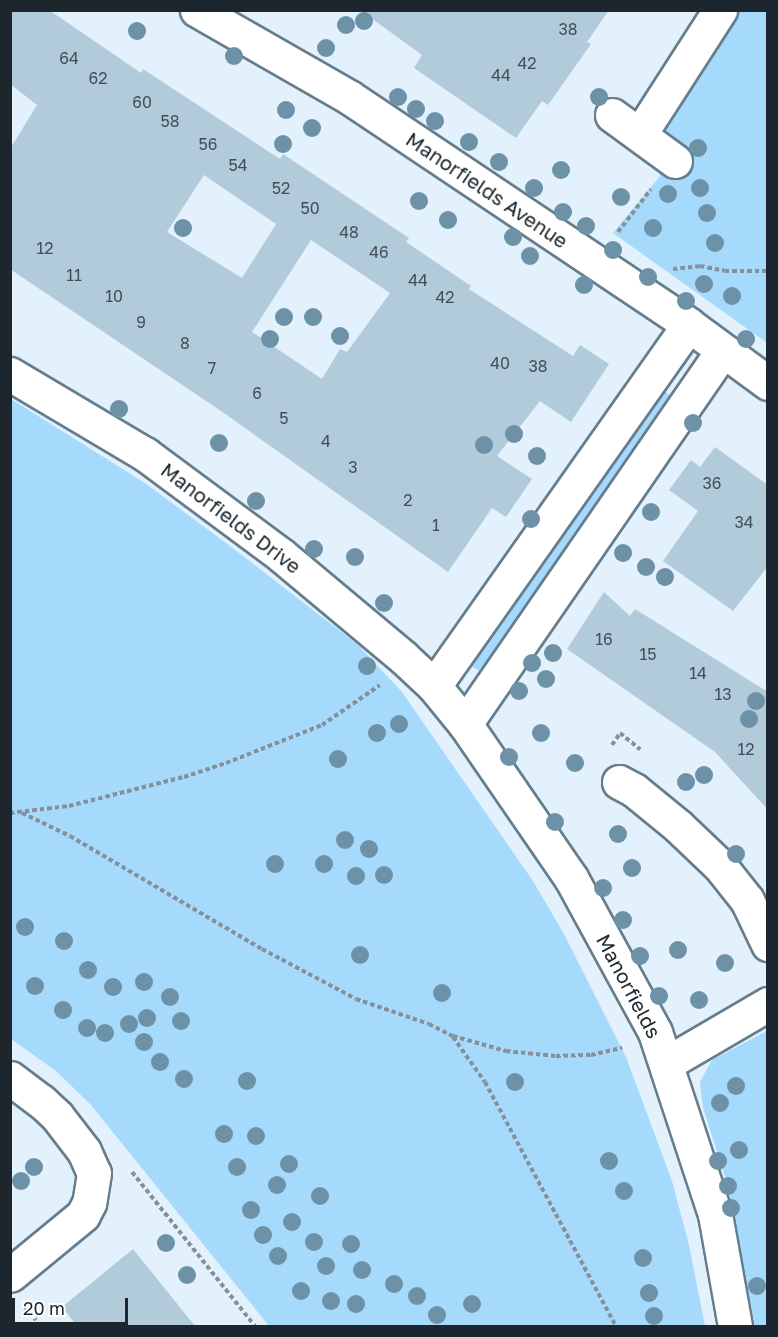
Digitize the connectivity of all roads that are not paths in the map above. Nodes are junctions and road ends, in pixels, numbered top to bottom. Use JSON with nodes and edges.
{"nodes":[{"id":1,"x":197,"y":10,"type":"edge"},
{"id":2,"x":720,"y":10,"type":"edge"},
{"id":3,"x":612,"y":115,"type":"dead end"},
{"id":4,"x":640,"y":134,"type":"junction"},
{"id":5,"x":675,"y":161,"type":"road end"},
{"id":6,"x":689,"y":325,"type":"junction"},
{"id":7,"x":722,"y":351,"type":"junction"},
{"id":8,"x":10,"y":374,"type":"edge"},
{"id":9,"x":768,"y":383,"type":"edge"},
{"id":10,"x":434,"y":687,"type":"junction"},
{"id":11,"x":465,"y":724,"type":"junction"},
{"id":12,"x":619,"y":782,"type":"dead end"},
{"id":13,"x":768,"y":944,"type":"edge"},
{"id":14,"x":768,"y":1004,"type":"edge"},
{"id":15,"x":667,"y":1063,"type":"junction"},
{"id":16,"x":10,"y":1078,"type":"edge"},
{"id":17,"x":10,"y":1275,"type":"edge"},
{"id":18,"x":735,"y":1326,"type":"edge"}],
"edges":[{"from":1,"to":6,"type":"street","name":"Manorfields Avenue"},
{"from":2,"to":4,"type":"street"},
{"from":3,"to":4,"type":"street"},
{"from":4,"to":5,"type":"street"},
{"from":6,"to":7,"type":"street","name":"Manorfields Avenue"},
{"from":6,"to":10,"type":"street"},
{"from":7,"to":9,"type":"street","name":"Manorfields Avenue"},
{"from":7,"to":11,"type":"street"},
{"from":8,"to":10,"type":"street","name":"Manorfields Drive"},
{"from":10,"to":11,"type":"street","name":"Manorfields"},
{"from":11,"to":15,"type":"street","name":"Manorfields"},
{"from":12,"to":13,"type":"street"},
{"from":14,"to":15,"type":"street"},
{"from":15,"to":18,"type":"street","name":"Manorfields"},
{"from":16,"to":17,"type":"street"}]}
